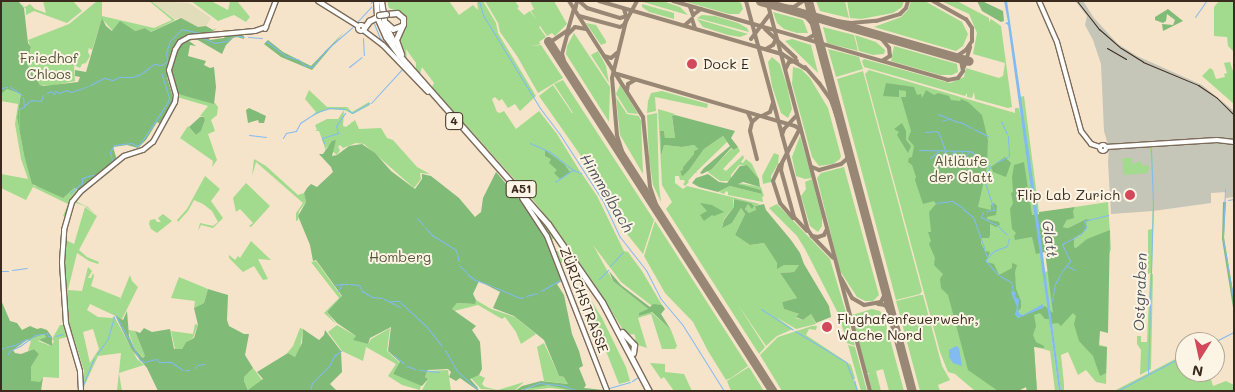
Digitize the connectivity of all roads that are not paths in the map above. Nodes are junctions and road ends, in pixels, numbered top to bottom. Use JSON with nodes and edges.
{"nodes":[{"id":1,"x":276,"y":1,"type":"edge"},
{"id":2,"x":318,"y":1,"type":"edge"},
{"id":3,"x":378,"y":1,"type":"edge"},
{"id":4,"x":1040,"y":3,"type":"edge"},
{"id":5,"x":378,"y":16,"type":"junction"},
{"id":6,"x":385,"y":16,"type":"junction"},
{"id":7,"x":361,"y":27,"type":"junction"},
{"id":8,"x":402,"y":57,"type":"junction"},
{"id":9,"x":1234,"y":142,"type":"edge"},
{"id":10,"x":81,"y":391,"type":"edge"},
{"id":11,"x":607,"y":391,"type":"edge"},
{"id":12,"x":650,"y":391,"type":"edge"}],
"edges":[{"from":1,"to":10,"type":"main road"},
{"from":2,"to":7,"type":"main road","number":"4"},
{"from":3,"to":5,"type":"highway"},
{"from":3,"to":6,"type":"highway","number":"A51"},
{"from":3,"to":8,"type":"highway","number":"A51"},
{"from":4,"to":9,"type":"main road"},
{"from":5,"to":6,"type":"highway","bridge":true},
{"from":5,"to":7,"type":"highway"},
{"from":5,"to":8,"type":"highway"},
{"from":6,"to":8,"type":"highway","number":"A51"},
{"from":6,"to":8,"type":"highway"},
{"from":7,"to":11,"type":"main road","name":"ZÜRICHSTRASSE","number":"4"},
{"from":8,"to":12,"type":"highway","number":"A51"},
{"from":8,"to":12,"type":"highway","number":"A51"}]}
